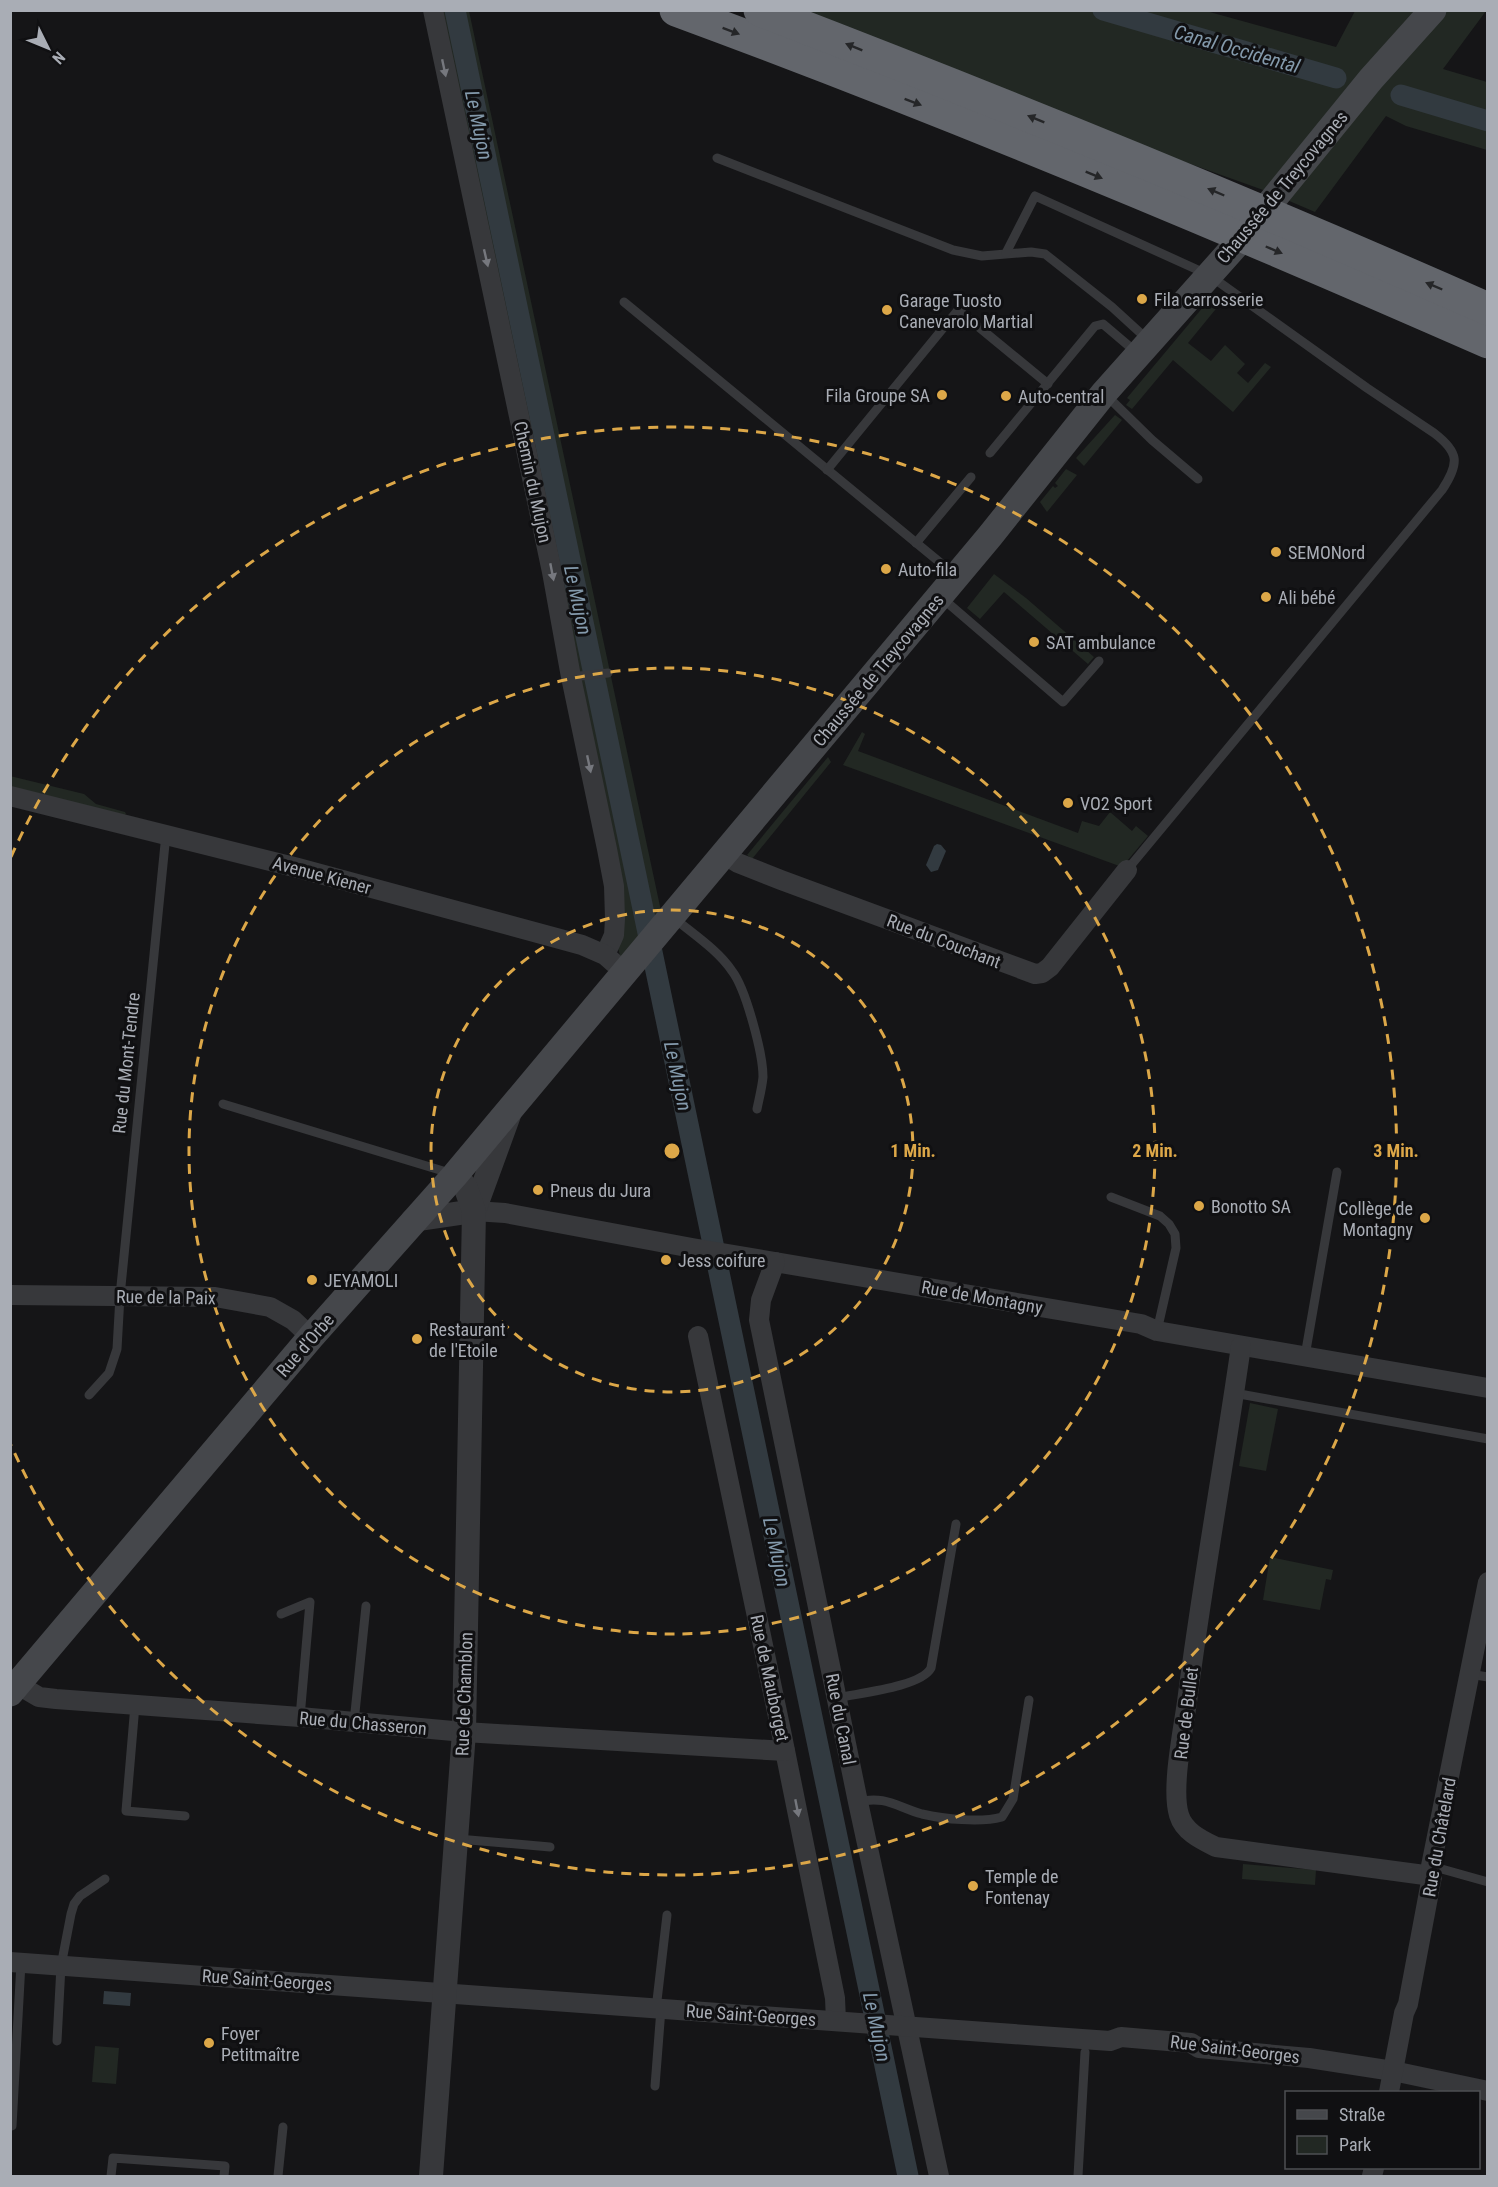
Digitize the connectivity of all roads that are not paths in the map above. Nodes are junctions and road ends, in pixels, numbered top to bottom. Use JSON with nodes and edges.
{"nodes":[{"id":1,"x":433,"y":10,"type":"edge"},
{"id":2,"x":676,"y":10,"type":"edge"},
{"id":3,"x":760,"y":10,"type":"edge"},
{"id":4,"x":1433,"y":10,"type":"edge"},
{"id":5,"x":717,"y":158,"type":"dead end"},
{"id":6,"x":1006,"y":253,"type":"junction"},
{"id":7,"x":1209,"y":274,"type":"junction"},
{"id":8,"x":624,"y":302,"type":"dead end"},
{"id":9,"x":1488,"y":309,"type":"edge"},
{"id":10,"x":1488,"y":342,"type":"edge"},
{"id":11,"x":1143,"y":347,"type":"junction"},
{"id":12,"x":1048,"y":384,"type":"junction"},
{"id":13,"x":1104,"y":393,"type":"junction"},
{"id":14,"x":990,"y":453,"type":"dead end"},
{"id":15,"x":827,"y":470,"type":"junction"},
{"id":16,"x":971,"y":477,"type":"dead end"},
{"id":17,"x":1198,"y":479,"type":"dead end"},
{"id":18,"x":916,"y":543,"type":"junction"},
{"id":19,"x":948,"y":586,"type":"junction"},
{"id":20,"x":1099,"y":661,"type":"dead end"},
{"id":21,"x":608,"y":673,"type":"dead end"},
{"id":22,"x":572,"y":678,"type":"junction"},
{"id":23,"x":10,"y":796,"type":"edge"},
{"id":24,"x":166,"y":834,"type":"junction"},
{"id":25,"x":723,"y":854,"type":"junction"},
{"id":26,"x":1127,"y":870,"type":"joint"},
{"id":27,"x":668,"y":920,"type":"junction"},
{"id":28,"x":622,"y":962,"type":"junction"},
{"id":29,"x":223,"y":1104,"type":"dead end"},
{"id":30,"x":513,"y":1104,"type":"junction"},
{"id":31,"x":757,"y":1109,"type":"dead end"},
{"id":32,"x":1337,"y":1172,"type":"dead end"},
{"id":33,"x":455,"y":1175,"type":"junction"},
{"id":34,"x":1111,"y":1197,"type":"dead end"},
{"id":35,"x":474,"y":1211,"type":"junction"},
{"id":36,"x":413,"y":1220,"type":"junction"},
{"id":37,"x":775,"y":1262,"type":"junction"},
{"id":38,"x":10,"y":1295,"type":"edge"},
{"id":39,"x":120,"y":1296,"type":"junction"},
{"id":40,"x":1157,"y":1332,"type":"junction"},
{"id":41,"x":698,"y":1336,"type":"dead end"},
{"id":42,"x":311,"y":1337,"type":"junction"},
{"id":43,"x":1241,"y":1346,"type":"junction"},
{"id":44,"x":1305,"y":1356,"type":"junction"},
{"id":45,"x":1488,"y":1388,"type":"edge"},
{"id":46,"x":1234,"y":1393,"type":"junction"},
{"id":47,"x":89,"y":1395,"type":"dead end"},
{"id":48,"x":1488,"y":1439,"type":"edge"},
{"id":49,"x":956,"y":1524,"type":"dead end"},
{"id":50,"x":1488,"y":1582,"type":"edge"},
{"id":51,"x":366,"y":1606,"type":"dead end"},
{"id":52,"x":281,"y":1614,"type":"dead end"},
{"id":53,"x":1478,"y":1675,"type":"edge"},
{"id":54,"x":13,"y":1686,"type":"edge"},
{"id":55,"x":837,"y":1698,"type":"junction"},
{"id":56,"x":1029,"y":1700,"type":"dead end"},
{"id":57,"x":135,"y":1705,"type":"junction"},
{"id":58,"x":300,"y":1717,"type":"junction"},
{"id":59,"x":354,"y":1722,"type":"junction"},
{"id":60,"x":464,"y":1732,"type":"junction"},
{"id":61,"x":785,"y":1751,"type":"junction"},
{"id":62,"x":858,"y":1802,"type":"junction"},
{"id":63,"x":185,"y":1816,"type":"dead end"},
{"id":64,"x":458,"y":1839,"type":"junction"},
{"id":65,"x":550,"y":1847,"type":"dead end"},
{"id":66,"x":1432,"y":1871,"type":"junction"},
{"id":67,"x":105,"y":1879,"type":"dead end"},
{"id":68,"x":1488,"y":1882,"type":"edge"},
{"id":69,"x":667,"y":1915,"type":"dead end"},
{"id":70,"x":16,"y":1963,"type":"edge"},
{"id":71,"x":61,"y":1966,"type":"junction"},
{"id":72,"x":445,"y":1993,"type":"junction"},
{"id":73,"x":658,"y":2009,"type":"junction"},
{"id":74,"x":836,"y":2021,"type":"junction"},
{"id":75,"x":900,"y":2025,"type":"junction"},
{"id":76,"x":57,"y":2041,"type":"dead end"},
{"id":77,"x":1085,"y":2052,"type":"dead end"},
{"id":78,"x":1393,"y":2070,"type":"junction"},
{"id":79,"x":655,"y":2086,"type":"dead end"},
{"id":80,"x":1389,"y":2091,"type":"edge"},
{"id":81,"x":1488,"y":2091,"type":"edge"},
{"id":82,"x":12,"y":2126,"type":"dead end"},
{"id":83,"x":283,"y":2127,"type":"dead end"},
{"id":84,"x":111,"y":2176,"type":"edge"},
{"id":85,"x":224,"y":2176,"type":"edge"},
{"id":86,"x":278,"y":2176,"type":"edge"},
{"id":87,"x":431,"y":2176,"type":"edge"},
{"id":88,"x":939,"y":2176,"type":"edge"},
{"id":89,"x":1078,"y":2176,"type":"edge"}],
"edges":[{"from":1,"to":22,"type":"street","name":"Chemin du Mujon","one_way":true},
{"from":2,"to":10,"type":"highway","one_way":true,"bridge":true},
{"from":9,"to":3,"type":"highway","one_way":true,"bridge":true},
{"from":4,"to":7,"type":"main road","name":"Chaussée de Treycovagnes"},
{"from":5,"to":6,"type":"lane"},
{"from":6,"to":7,"type":"lane"},
{"from":6,"to":11,"type":"lane"},
{"from":7,"to":11,"type":"main road","name":"Chaussée de Treycovagnes"},
{"from":7,"to":26,"type":"lane"},
{"from":8,"to":15,"type":"lane"},
{"from":11,"to":12,"type":"lane"},
{"from":11,"to":13,"type":"main road","name":"Chaussée de Treycovagnes"},
{"from":12,"to":14,"type":"lane"},
{"from":12,"to":15,"type":"lane"},
{"from":13,"to":17,"type":"lane"},
{"from":13,"to":19,"type":"main road","name":"Chaussée de Treycovagnes"},
{"from":15,"to":18,"type":"lane"},
{"from":16,"to":18,"type":"lane"},
{"from":18,"to":19,"type":"lane"},
{"from":19,"to":20,"type":"lane"},
{"from":19,"to":25,"type":"main road","name":"Chaussée de Treycovagnes"},
{"from":21,"to":22,"type":"lane"},
{"from":22,"to":28,"type":"street","name":"Chemin du Mujon","one_way":true},
{"from":23,"to":24,"type":"street","name":"Avenue Kiener"},
{"from":24,"to":28,"type":"street","name":"Avenue Kiener"},
{"from":24,"to":39,"type":"lane","name":"Rue du Mont-Tendre"},
{"from":25,"to":26,"type":"street","name":"Rue du Couchant"},
{"from":25,"to":27,"type":"main road","name":"Chaussée de Treycovagnes"},
{"from":27,"to":28,"type":"main road","name":"Chaussée de Treycovagnes"},
{"from":27,"to":31,"type":"lane"},
{"from":28,"to":30,"type":"main road","name":"Rue d'Orbe"},
{"from":29,"to":33,"type":"lane"},
{"from":30,"to":33,"type":"main road","name":"Rue d'Orbe"},
{"from":30,"to":35,"type":"street","name":"Rue de Chamblon"},
{"from":32,"to":44,"type":"lane"},
{"from":33,"to":35,"type":"street","name":"Rue de Chamblon"},
{"from":33,"to":36,"type":"main road","name":"Rue d'Orbe"},
{"from":34,"to":40,"type":"lane"},
{"from":35,"to":36,"type":"street"},
{"from":35,"to":37,"type":"street","name":"Rue de Montagny"},
{"from":35,"to":60,"type":"street","name":"Rue de Chamblon"},
{"from":36,"to":42,"type":"main road","name":"Rue d'Orbe"},
{"from":37,"to":40,"type":"street","name":"Rue de Montagny"},
{"from":37,"to":55,"type":"street","name":"Rue du Canal"},
{"from":38,"to":39,"type":"street","name":"Rue de la Paix"},
{"from":39,"to":42,"type":"street","name":"Rue de la Paix"},
{"from":39,"to":47,"type":"lane","name":"Rue du Mont-Tendre"},
{"from":40,"to":43,"type":"street","name":"Rue de Montagny"},
{"from":41,"to":61,"type":"street","name":"Rue de Mauborget"},
{"from":42,"to":54,"type":"main road","name":"Rue d'Orbe"},
{"from":43,"to":44,"type":"street","name":"Rue de Montagny"},
{"from":43,"to":46,"type":"street","name":"Rue de Bullet"},
{"from":44,"to":45,"type":"street","name":"Rue de Montagny"},
{"from":46,"to":48,"type":"lane"},
{"from":46,"to":66,"type":"street","name":"Rue de Bullet"},
{"from":49,"to":55,"type":"lane"},
{"from":50,"to":53,"type":"street","name":"Rue du Châtelard"},
{"from":51,"to":59,"type":"lane"},
{"from":52,"to":58,"type":"lane"},
{"from":53,"to":66,"type":"street","name":"Rue du Châtelard"},
{"from":54,"to":57,"type":"street","name":"Rue du Chasseron"},
{"from":55,"to":62,"type":"street","name":"Rue du Canal"},
{"from":56,"to":62,"type":"lane"},
{"from":57,"to":58,"type":"street","name":"Rue du Chasseron"},
{"from":57,"to":63,"type":"lane"},
{"from":58,"to":59,"type":"street","name":"Rue du Chasseron"},
{"from":59,"to":60,"type":"street","name":"Rue du Chasseron"},
{"from":60,"to":61,"type":"street","name":"Rue du Chasseron"},
{"from":60,"to":64,"type":"street","name":"Rue de Chamblon"},
{"from":61,"to":74,"type":"street","name":"Rue de Mauborget","one_way":true},
{"from":62,"to":75,"type":"street","name":"Rue du Canal"},
{"from":64,"to":65,"type":"lane"},
{"from":64,"to":72,"type":"street","name":"Rue de Chamblon"},
{"from":66,"to":68,"type":"lane"},
{"from":66,"to":78,"type":"street","name":"Rue du Châtelard"},
{"from":67,"to":71,"type":"lane"},
{"from":69,"to":73,"type":"lane"},
{"from":70,"to":71,"type":"street","name":"Rue Saint-Georges"},
{"from":70,"to":82,"type":"lane"},
{"from":71,"to":72,"type":"street","name":"Rue Saint-Georges"},
{"from":71,"to":76,"type":"lane"},
{"from":72,"to":73,"type":"street","name":"Rue Saint-Georges"},
{"from":72,"to":87,"type":"street","name":"Rue de Chamblon"},
{"from":73,"to":74,"type":"street","name":"Rue Saint-Georges"},
{"from":73,"to":79,"type":"lane"},
{"from":74,"to":75,"type":"street","name":"Rue Saint-Georges"},
{"from":75,"to":78,"type":"street","name":"Rue Saint-Georges"},
{"from":75,"to":88,"type":"street","name":"Rue du Canal"},
{"from":77,"to":89,"type":"lane"},
{"from":78,"to":80,"type":"street","name":"Rue du Châtelard"},
{"from":78,"to":81,"type":"street","name":"Rue Saint-Georges"},
{"from":83,"to":86,"type":"lane"},
{"from":84,"to":85,"type":"lane"}]}
